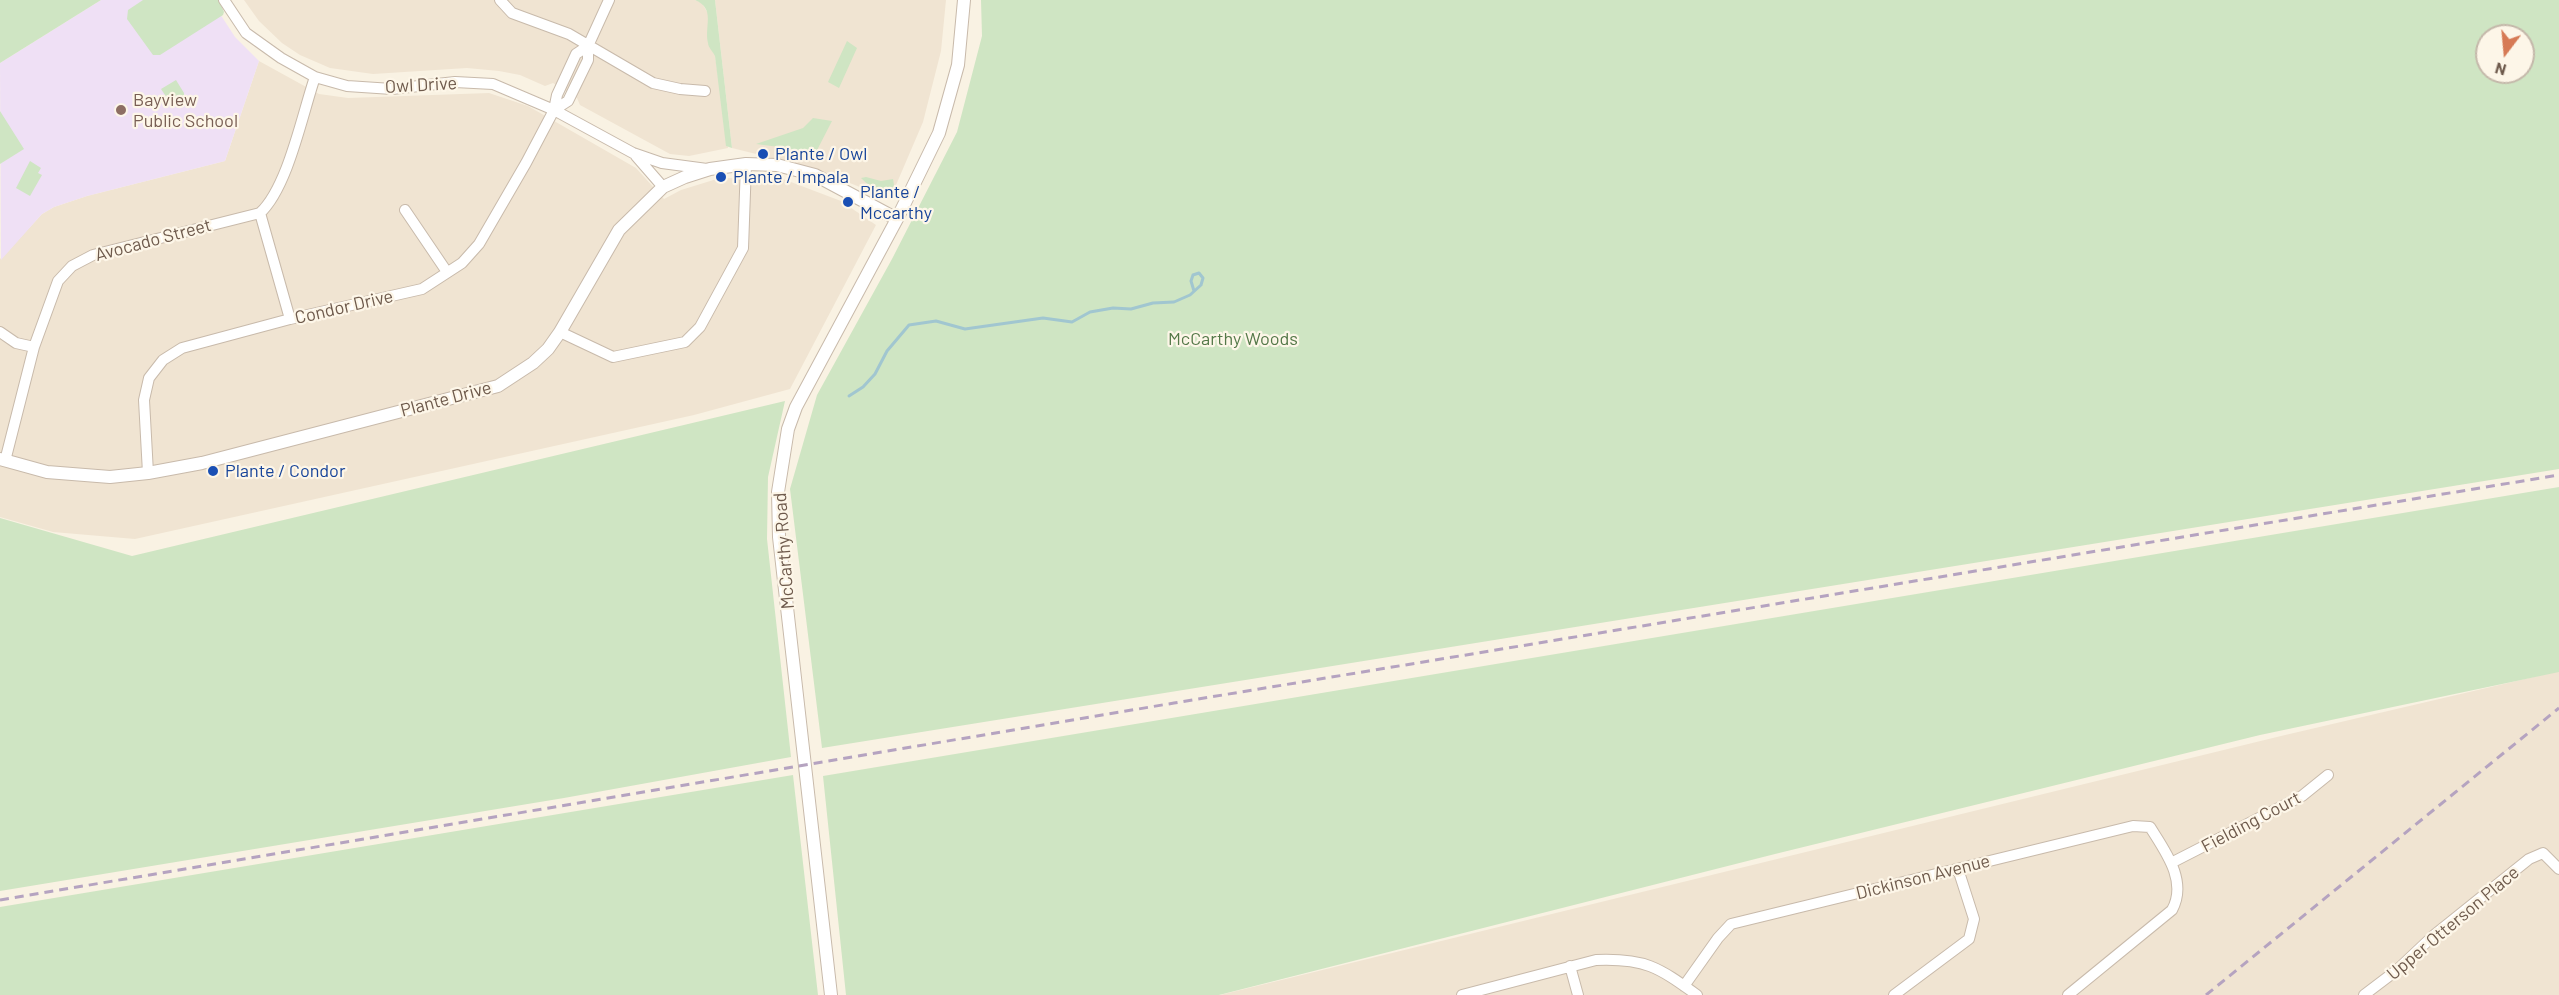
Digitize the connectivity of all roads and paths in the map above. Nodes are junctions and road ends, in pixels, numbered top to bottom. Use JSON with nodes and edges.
{"nodes":[{"id":1,"x":225,"y":0,"type":"edge"},
{"id":2,"x":500,"y":0,"type":"edge"},
{"id":3,"x":609,"y":0,"type":"edge"},
{"id":4,"x":964,"y":0,"type":"edge"},
{"id":5,"x":588,"y":46,"type":"junction"},
{"id":6,"x":315,"y":77,"type":"junction"},
{"id":7,"x":705,"y":91,"type":"dead end"},
{"id":8,"x":554,"y":110,"type":"junction"},
{"id":9,"x":633,"y":153,"type":"junction"},
{"id":10,"x":747,"y":164,"type":"junction"},
{"id":11,"x":710,"y":170,"type":"junction"},
{"id":12,"x":663,"y":187,"type":"junction"},
{"id":13,"x":405,"y":210,"type":"dead end"},
{"id":14,"x":260,"y":213,"type":"junction"},
{"id":15,"x":897,"y":219,"type":"junction"},
{"id":16,"x":447,"y":272,"type":"junction"},
{"id":17,"x":290,"y":319,"type":"junction"},
{"id":18,"x":0,"y":332,"type":"edge"},
{"id":19,"x":560,"y":332,"type":"junction"},
{"id":20,"x":34,"y":347,"type":"junction"},
{"id":21,"x":2,"y":460,"type":"edge"},
{"id":22,"x":148,"y":473,"type":"junction"},
{"id":23,"x":2328,"y":775,"type":"dead end"},
{"id":24,"x":2171,"y":863,"type":"junction"},
{"id":25,"x":1958,"y":869,"type":"junction"},
{"id":26,"x":2559,"y":870,"type":"edge"},
{"id":27,"x":1570,"y":966,"type":"junction"},
{"id":28,"x":1684,"y":986,"type":"junction"},
{"id":29,"x":831,"y":995,"type":"edge"},
{"id":30,"x":1462,"y":995,"type":"edge"},
{"id":31,"x":1578,"y":995,"type":"edge"},
{"id":32,"x":1697,"y":995,"type":"edge"},
{"id":33,"x":1893,"y":995,"type":"edge"},
{"id":34,"x":2068,"y":995,"type":"edge"},
{"id":35,"x":2364,"y":995,"type":"edge"}],
"edges":[{"from":1,"to":6,"type":"street","name":"Owl Drive"},
{"from":2,"to":5,"type":"street"},
{"from":3,"to":5,"type":"street","name":"Condor Drive"},
{"from":4,"to":15,"type":"street","name":"McCarthy Road"},
{"from":5,"to":7,"type":"street"},
{"from":5,"to":8,"type":"street","name":"Condor Drive"},
{"from":6,"to":8,"type":"street","name":"Owl Drive"},
{"from":6,"to":14,"type":"street"},
{"from":8,"to":9,"type":"street","name":"Owl Drive"},
{"from":8,"to":16,"type":"street","name":"Condor Drive"},
{"from":9,"to":11,"type":"street","name":"Owl Drive"},
{"from":9,"to":12,"type":"street","name":"Owl Drive"},
{"from":10,"to":11,"type":"street","name":"Plante Drive"},
{"from":10,"to":15,"type":"street","name":"Plante Drive"},
{"from":10,"to":19,"type":"street"},
{"from":11,"to":12,"type":"street","name":"Plante Drive"},
{"from":12,"to":19,"type":"street","name":"Plante Drive"},
{"from":13,"to":16,"type":"street"},
{"from":14,"to":17,"type":"street"},
{"from":14,"to":20,"type":"street","name":"Avocado Street"},
{"from":15,"to":29,"type":"street","name":"McCarthy Road"},
{"from":16,"to":17,"type":"street","name":"Condor Drive"},
{"from":17,"to":22,"type":"street","name":"Condor Drive"},
{"from":18,"to":20,"type":"street"},
{"from":19,"to":22,"type":"street","name":"Plante Drive"},
{"from":20,"to":21,"type":"street","name":"Avocado Street"},
{"from":21,"to":22,"type":"street","name":"Plante Drive"},
{"from":23,"to":24,"type":"street","name":"Fielding Court"},
{"from":24,"to":25,"type":"street","name":"Dickinson Avenue"},
{"from":24,"to":34,"type":"street","name":"Dickinson Avenue"},
{"from":25,"to":28,"type":"street","name":"Dickinson Avenue"},
{"from":25,"to":33,"type":"street"},
{"from":26,"to":35,"type":"street","name":"Upper Otterson Place"},
{"from":27,"to":28,"type":"street"},
{"from":27,"to":30,"type":"street"},
{"from":27,"to":31,"type":"street"},
{"from":28,"to":32,"type":"street"}]}
